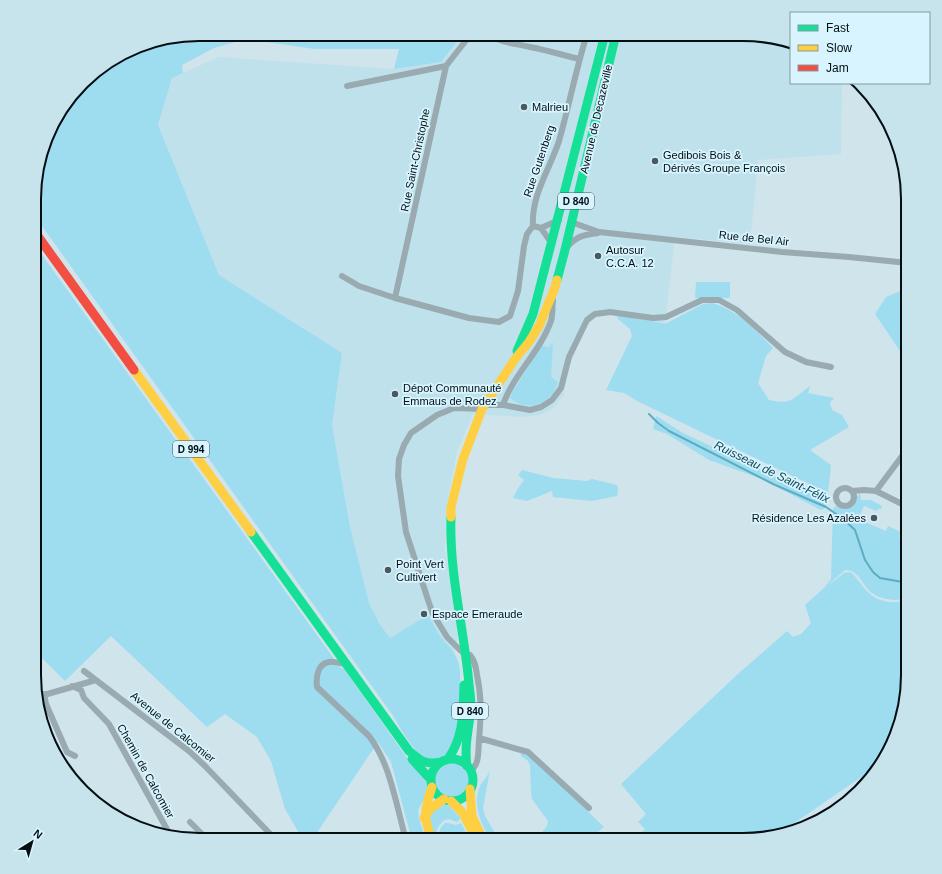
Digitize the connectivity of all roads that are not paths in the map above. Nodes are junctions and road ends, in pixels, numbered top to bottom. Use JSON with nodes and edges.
{"nodes":[{"id":1,"x":466,"y":41,"type":"edge"},
{"id":2,"x":500,"y":41,"type":"edge"},
{"id":3,"x":585,"y":41,"type":"edge"},
{"id":4,"x":603,"y":41,"type":"edge"},
{"id":5,"x":614,"y":41,"type":"edge"},
{"id":6,"x":579,"y":58,"type":"junction"},
{"id":7,"x":446,"y":66,"type":"junction"},
{"id":8,"x":347,"y":86,"type":"dead end"},
{"id":9,"x":559,"y":220,"type":"junction"},
{"id":10,"x":571,"y":222,"type":"junction"},
{"id":11,"x":533,"y":226,"type":"junction"},
{"id":12,"x":541,"y":228,"type":"junction"},
{"id":13,"x":599,"y":232,"type":"junction"},
{"id":14,"x":41,"y":241,"type":"edge"},
{"id":15,"x":552,"y":244,"type":"junction"},
{"id":16,"x":565,"y":250,"type":"junction"},
{"id":17,"x":901,"y":262,"type":"edge"},
{"id":18,"x":342,"y":276,"type":"dead end"},
{"id":19,"x":554,"y":290,"type":"junction"},
{"id":20,"x":395,"y":298,"type":"junction"},
{"id":21,"x":515,"y":359,"type":"junction"},
{"id":22,"x":831,"y":367,"type":"dead end"},
{"id":23,"x":503,"y":405,"type":"junction"},
{"id":24,"x":484,"y":407,"type":"junction"},
{"id":25,"x":901,"y":457,"type":"edge"},
{"id":26,"x":852,"y":491,"type":"dead end"},
{"id":27,"x":876,"y":491,"type":"junction"},
{"id":28,"x":901,"y":504,"type":"edge"},
{"id":29,"x":466,"y":655,"type":"junction"},
{"id":30,"x":345,"y":664,"type":"junction"},
{"id":31,"x":84,"y":671,"type":"dead end"},
{"id":32,"x":96,"y":680,"type":"junction"},
{"id":33,"x":72,"y":686,"type":"junction"},
{"id":34,"x":44,"y":694,"type":"joint"},
{"id":35,"x":479,"y":738,"type":"junction"},
{"id":36,"x":409,"y":751,"type":"junction"},
{"id":37,"x":75,"y":756,"type":"dead end"},
{"id":38,"x":444,"y":761,"type":"junction"},
{"id":39,"x":469,"y":769,"type":"junction"},
{"id":40,"x":431,"y":784,"type":"junction"},
{"id":41,"x":470,"y":789,"type":"junction"},
{"id":42,"x":448,"y":800,"type":"junction"},
{"id":43,"x":589,"y":808,"type":"dead end"},
{"id":44,"x":424,"y":818,"type":"junction"},
{"id":45,"x":190,"y":822,"type":"dead end"},
{"id":46,"x":167,"y":830,"type":"edge"},
{"id":47,"x":201,"y":833,"type":"edge"},
{"id":48,"x":269,"y":833,"type":"edge"},
{"id":49,"x":404,"y":833,"type":"edge"},
{"id":50,"x":429,"y":833,"type":"edge"},
{"id":51,"x":473,"y":833,"type":"edge"},
{"id":52,"x":480,"y":833,"type":"edge"}],
"edges":[{"from":1,"to":7,"type":"street","name":"Rue Saint-Christophe"},
{"from":2,"to":6,"type":"street"},
{"from":3,"to":6,"type":"street","name":"Rue Gutenberg"},
{"from":4,"to":9,"type":"main road","name":"Avenue de Decazeville","number":"D 840"},
{"from":5,"to":10,"type":"main road","name":"Avenue de Decazeville","number":"D 840"},
{"from":6,"to":11,"type":"street","name":"Rue Gutenberg"},
{"from":7,"to":8,"type":"street"},
{"from":7,"to":20,"type":"street","name":"Rue Saint-Christophe"},
{"from":9,"to":12,"type":"street"},
{"from":9,"to":15,"type":"main road","name":"Avenue de Decazeville","number":"D 840"},
{"from":10,"to":13,"type":"street","name":"Rue de Bel Air"},
{"from":10,"to":16,"type":"main road","name":"Avenue de Decazeville","number":"D 840"},
{"from":11,"to":12,"type":"street"},
{"from":11,"to":20,"type":"street","name":"Rue Gutenberg"},
{"from":12,"to":15,"type":"street"},
{"from":13,"to":16,"type":"street","name":"Rue de Bel Air"},
{"from":13,"to":17,"type":"street","name":"Rue de Bel Air"},
{"from":14,"to":30,"type":"main road","number":"D 994"},
{"from":15,"to":21,"type":"main road","name":"Avenue de Decazeville","number":"D 840"},
{"from":16,"to":19,"type":"main road","name":"Avenue de Decazeville","number":"D 840"},
{"from":18,"to":20,"type":"street"},
{"from":19,"to":21,"type":"main road","name":"Avenue de Decazeville","number":"D 840"},
{"from":19,"to":23,"type":"street"},
{"from":21,"to":24,"type":"main road","name":"Avenue de Decazeville","number":"D 840"},
{"from":22,"to":23,"type":"street"},
{"from":23,"to":24,"type":"street"},
{"from":24,"to":29,"type":"main road","name":"Avenue de Decazeville","number":"D 840"},
{"from":24,"to":29,"type":"street"},
{"from":25,"to":27,"type":"street"},
{"from":26,"to":27,"type":"street"},
{"from":27,"to":28,"type":"street"},
{"from":29,"to":35,"type":"street"},
{"from":29,"to":38,"type":"main road","name":"Avenue de Decazeville","number":"D 840"},
{"from":29,"to":39,"type":"main road","name":"Avenue de Decazeville","number":"D 840"},
{"from":30,"to":36,"type":"main road","number":"D 994"},
{"from":30,"to":49,"type":"street"},
{"from":31,"to":32,"type":"street","name":"Avenue de Calcomier"},
{"from":32,"to":33,"type":"street"},
{"from":32,"to":48,"type":"street","name":"Avenue de Calcomier"},
{"from":33,"to":34,"type":"street"},
{"from":33,"to":46,"type":"street","name":"Chemin de Calcomier"},
{"from":34,"to":37,"type":"street"},
{"from":35,"to":39,"type":"street"},
{"from":35,"to":43,"type":"street"},
{"from":36,"to":38,"type":"main road","number":"D 994"},
{"from":36,"to":40,"type":"main road","number":"D 994"},
{"from":38,"to":39,"type":"main road"},
{"from":38,"to":40,"type":"main road"},
{"from":39,"to":41,"type":"main road"},
{"from":40,"to":42,"type":"main road"},
{"from":40,"to":44,"type":"main road"},
{"from":41,"to":42,"type":"main road"},
{"from":41,"to":52,"type":"main road"},
{"from":42,"to":44,"type":"main road"},
{"from":42,"to":51,"type":"main road"},
{"from":44,"to":50,"type":"main road"},
{"from":45,"to":47,"type":"street"}]}
